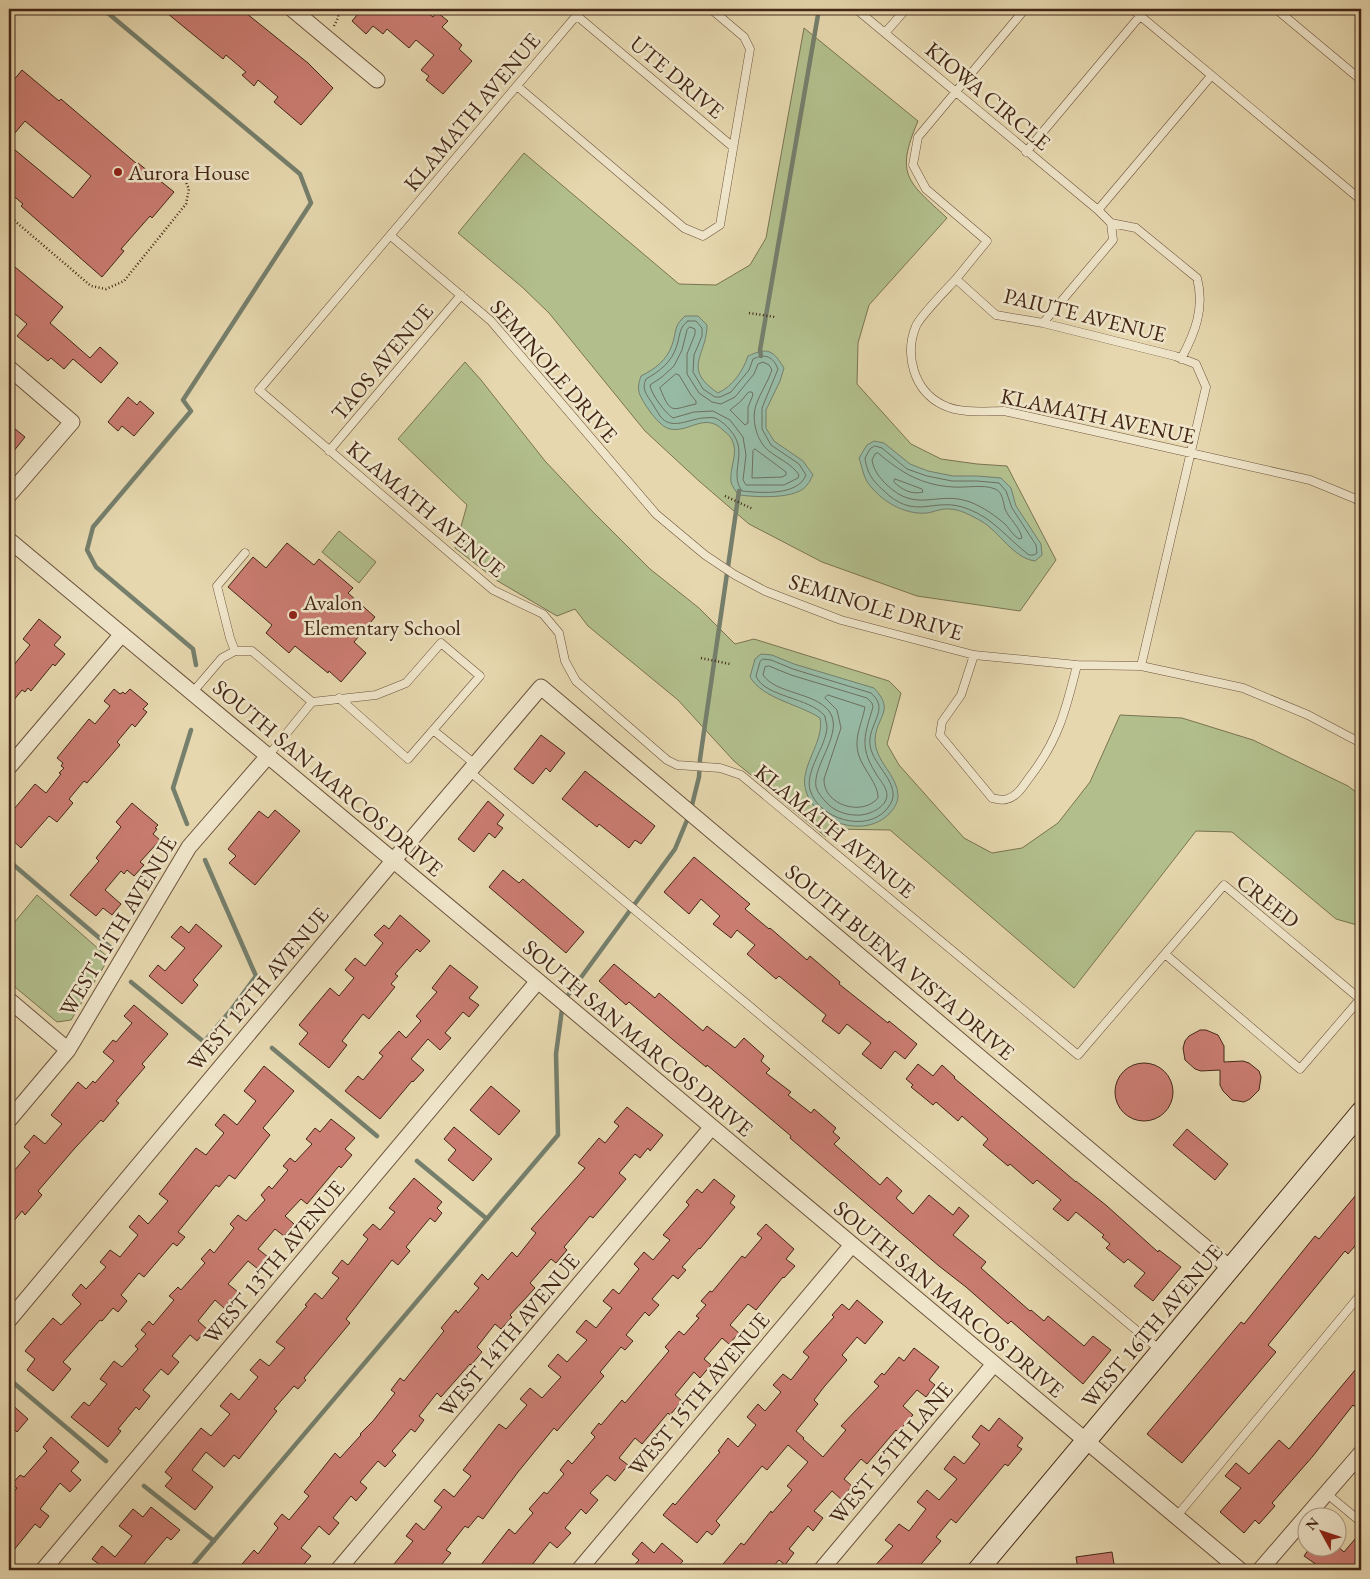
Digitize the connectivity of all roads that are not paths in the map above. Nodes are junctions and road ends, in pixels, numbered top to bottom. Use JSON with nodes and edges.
{"nodes":[{"id":1,"x":292,"y":9,"type":"edge"},
{"id":2,"x":711,"y":9,"type":"edge"},
{"id":3,"x":856,"y":9,"type":"edge"},
{"id":4,"x":906,"y":9,"type":"edge"},
{"id":5,"x":1025,"y":9,"type":"edge"},
{"id":6,"x":1132,"y":9,"type":"edge"},
{"id":7,"x":1276,"y":9,"type":"edge"},
{"id":8,"x":579,"y":12,"type":"edge"},
{"id":9,"x":1140,"y":16,"type":"junction"},
{"id":10,"x":885,"y":33,"type":"junction"},
{"id":11,"x":1211,"y":76,"type":"junction"},
{"id":12,"x":377,"y":80,"type":"dead end"},
{"id":13,"x":1361,"y":80,"type":"edge"},
{"id":14,"x":517,"y":86,"type":"junction"},
{"id":15,"x":956,"y":92,"type":"junction"},
{"id":16,"x":733,"y":147,"type":"junction"},
{"id":17,"x":1026,"y":152,"type":"junction"},
{"id":18,"x":1361,"y":200,"type":"edge"},
{"id":19,"x":1098,"y":210,"type":"junction"},
{"id":20,"x":1111,"y":223,"type":"junction"},
{"id":21,"x":391,"y":236,"type":"junction"},
{"id":22,"x":956,"y":279,"type":"junction"},
{"id":23,"x":461,"y":295,"type":"junction"},
{"id":24,"x":1043,"y":323,"type":"junction"},
{"id":25,"x":1181,"y":359,"type":"junction"},
{"id":26,"x":9,"y":368,"type":"edge"},
{"id":27,"x":330,"y":451,"type":"junction"},
{"id":28,"x":1190,"y":453,"type":"junction"},
{"id":29,"x":9,"y":496,"type":"edge"},
{"id":30,"x":1361,"y":504,"type":"edge"},
{"id":31,"x":9,"y":540,"type":"edge"},
{"id":32,"x":245,"y":553,"type":"dead end"},
{"id":33,"x":122,"y":634,"type":"junction"},
{"id":34,"x":234,"y":651,"type":"junction"},
{"id":35,"x":974,"y":655,"type":"junction"},
{"id":36,"x":1077,"y":665,"type":"junction"},
{"id":37,"x":1141,"y":666,"type":"junction"},
{"id":38,"x":541,"y":687,"type":"joint"},
{"id":39,"x":192,"y":693,"type":"junction"},
{"id":40,"x":339,"y":698,"type":"junction"},
{"id":41,"x":312,"y":702,"type":"junction"},
{"id":42,"x":434,"y":730,"type":"junction"},
{"id":43,"x":1361,"y":743,"type":"edge"},
{"id":44,"x":268,"y":756,"type":"junction"},
{"id":45,"x":9,"y":767,"type":"edge"},
{"id":46,"x":472,"y":768,"type":"junction"},
{"id":47,"x":393,"y":861,"type":"junction"},
{"id":48,"x":1165,"y":954,"type":"junction"},
{"id":49,"x":538,"y":981,"type":"junction"},
{"id":50,"x":1361,"y":999,"type":"edge"},
{"id":51,"x":9,"y":1000,"type":"edge"},
{"id":52,"x":68,"y":1050,"type":"junction"},
{"id":53,"x":1361,"y":1112,"type":"edge"},
{"id":54,"x":9,"y":1120,"type":"edge"},
{"id":55,"x":711,"y":1128,"type":"junction"},
{"id":56,"x":852,"y":1246,"type":"junction"},
{"id":57,"x":1231,"y":1269,"type":"junction"},
{"id":58,"x":1361,"y":1294,"type":"edge"},
{"id":59,"x":9,"y":1320,"type":"edge"},
{"id":60,"x":1162,"y":1351,"type":"junction"},
{"id":61,"x":994,"y":1364,"type":"junction"},
{"id":62,"x":1086,"y":1441,"type":"junction"},
{"id":63,"x":1361,"y":1453,"type":"edge"},
{"id":64,"x":1326,"y":1493,"type":"junction"},
{"id":65,"x":1176,"y":1517,"type":"junction"},
{"id":66,"x":1361,"y":1522,"type":"edge"},
{"id":67,"x":43,"y":1570,"type":"edge"},
{"id":68,"x":338,"y":1570,"type":"edge"},
{"id":69,"x":579,"y":1570,"type":"edge"},
{"id":70,"x":821,"y":1570,"type":"edge"},
{"id":71,"x":978,"y":1570,"type":"edge"},
{"id":72,"x":1240,"y":1570,"type":"edge"},
{"id":73,"x":1260,"y":1570,"type":"edge"}],
"edges":[{"from":1,"to":12,"type":"street"},
{"from":2,"to":16,"type":"lane"},
{"from":3,"to":10,"type":"lane","name":"KIOWA CIRCLE"},
{"from":4,"to":10,"type":"lane"},
{"from":5,"to":15,"type":"lane"},
{"from":6,"to":9,"type":"lane"},
{"from":7,"to":13,"type":"lane"},
{"from":8,"to":14,"type":"lane","name":"KLAMATH AVENUE"},
{"from":8,"to":16,"type":"lane","name":"UTE DRIVE"},
{"from":9,"to":11,"type":"lane"},
{"from":9,"to":17,"type":"lane"},
{"from":10,"to":15,"type":"lane","name":"KIOWA CIRCLE"},
{"from":11,"to":18,"type":"lane"},
{"from":11,"to":19,"type":"lane"},
{"from":14,"to":16,"type":"lane"},
{"from":14,"to":21,"type":"lane","name":"KLAMATH AVENUE"},
{"from":15,"to":17,"type":"lane","name":"KIOWA CIRCLE"},
{"from":15,"to":22,"type":"lane"},
{"from":17,"to":19,"type":"lane","name":"KIOWA CIRCLE"},
{"from":19,"to":20,"type":"lane","name":"KIOWA CIRCLE"},
{"from":20,"to":24,"type":"lane"},
{"from":20,"to":25,"type":"lane"},
{"from":21,"to":23,"type":"lane","name":"SEMINOLE DRIVE"},
{"from":21,"to":27,"type":"lane","name":"KLAMATH AVENUE"},
{"from":22,"to":24,"type":"lane","name":"PAIUTE AVENUE"},
{"from":22,"to":28,"type":"lane","name":"KLAMATH AVENUE"},
{"from":23,"to":27,"type":"lane","name":"TAOS AVENUE"},
{"from":23,"to":35,"type":"lane","name":"SEMINOLE DRIVE"},
{"from":24,"to":25,"type":"lane","name":"PAIUTE AVENUE"},
{"from":25,"to":28,"type":"lane","name":"PAIUTE AVENUE"},
{"from":26,"to":29,"type":"street"},
{"from":27,"to":48,"type":"lane","name":"KLAMATH AVENUE"},
{"from":28,"to":30,"type":"lane","name":"KLAMATH AVENUE"},
{"from":28,"to":37,"type":"lane","name":"PAIUTE AVENUE"},
{"from":31,"to":33,"type":"street","name":"SOUTH SAN MARCOS DRIVE"},
{"from":32,"to":34,"type":"lane"},
{"from":33,"to":39,"type":"street","name":"SOUTH SAN MARCOS DRIVE"},
{"from":33,"to":45,"type":"street"},
{"from":34,"to":39,"type":"lane"},
{"from":34,"to":41,"type":"lane"},
{"from":35,"to":36,"type":"lane","name":"SEMINOLE DRIVE"},
{"from":35,"to":36,"type":"lane"},
{"from":36,"to":37,"type":"lane","name":"SEMINOLE DRIVE"},
{"from":37,"to":43,"type":"lane","name":"SEMINOLE DRIVE"},
{"from":38,"to":46,"type":"street","name":"WEST 12TH AVENUE"},
{"from":38,"to":57,"type":"street","name":"SOUTH BUENA VISTA DRIVE"},
{"from":39,"to":44,"type":"street","name":"SOUTH SAN MARCOS DRIVE"},
{"from":40,"to":41,"type":"lane"},
{"from":40,"to":42,"type":"lane"},
{"from":40,"to":42,"type":"lane"},
{"from":41,"to":44,"type":"lane"},
{"from":42,"to":46,"type":"lane"},
{"from":44,"to":47,"type":"street","name":"SOUTH SAN MARCOS DRIVE"},
{"from":44,"to":52,"type":"street","name":"WEST 11TH AVENUE"},
{"from":46,"to":47,"type":"street","name":"WEST 12TH AVENUE"},
{"from":46,"to":60,"type":"lane"},
{"from":47,"to":49,"type":"street","name":"SOUTH SAN MARCOS DRIVE"},
{"from":47,"to":59,"type":"street","name":"WEST 12TH AVENUE"},
{"from":48,"to":50,"type":"lane","name":"CREED"},
{"from":48,"to":50,"type":"lane"},
{"from":49,"to":55,"type":"street","name":"SOUTH SAN MARCOS DRIVE"},
{"from":49,"to":67,"type":"street","name":"WEST 13TH AVENUE"},
{"from":51,"to":52,"type":"street"},
{"from":52,"to":54,"type":"street","name":"WEST 11TH AVENUE"},
{"from":53,"to":57,"type":"street","name":"WEST 16TH AVENUE"},
{"from":55,"to":56,"type":"street","name":"SOUTH SAN MARCOS DRIVE"},
{"from":55,"to":68,"type":"street","name":"WEST 14TH AVENUE"},
{"from":56,"to":61,"type":"street","name":"SOUTH SAN MARCOS DRIVE"},
{"from":56,"to":69,"type":"street","name":"WEST 15TH AVENUE"},
{"from":57,"to":60,"type":"street","name":"WEST 16TH AVENUE"},
{"from":58,"to":65,"type":"lane"},
{"from":60,"to":62,"type":"street","name":"WEST 16TH AVENUE"},
{"from":61,"to":62,"type":"street","name":"SOUTH SAN MARCOS DRIVE"},
{"from":61,"to":70,"type":"street","name":"WEST 15TH LANE"},
{"from":62,"to":65,"type":"street","name":"SOUTH SAN MARCOS DRIVE"},
{"from":62,"to":71,"type":"street","name":"WEST 16TH AVENUE"},
{"from":63,"to":64,"type":"street"},
{"from":64,"to":66,"type":"lane"},
{"from":64,"to":73,"type":"street"},
{"from":65,"to":72,"type":"street","name":"SOUTH SAN MARCOS DRIVE"}]}
